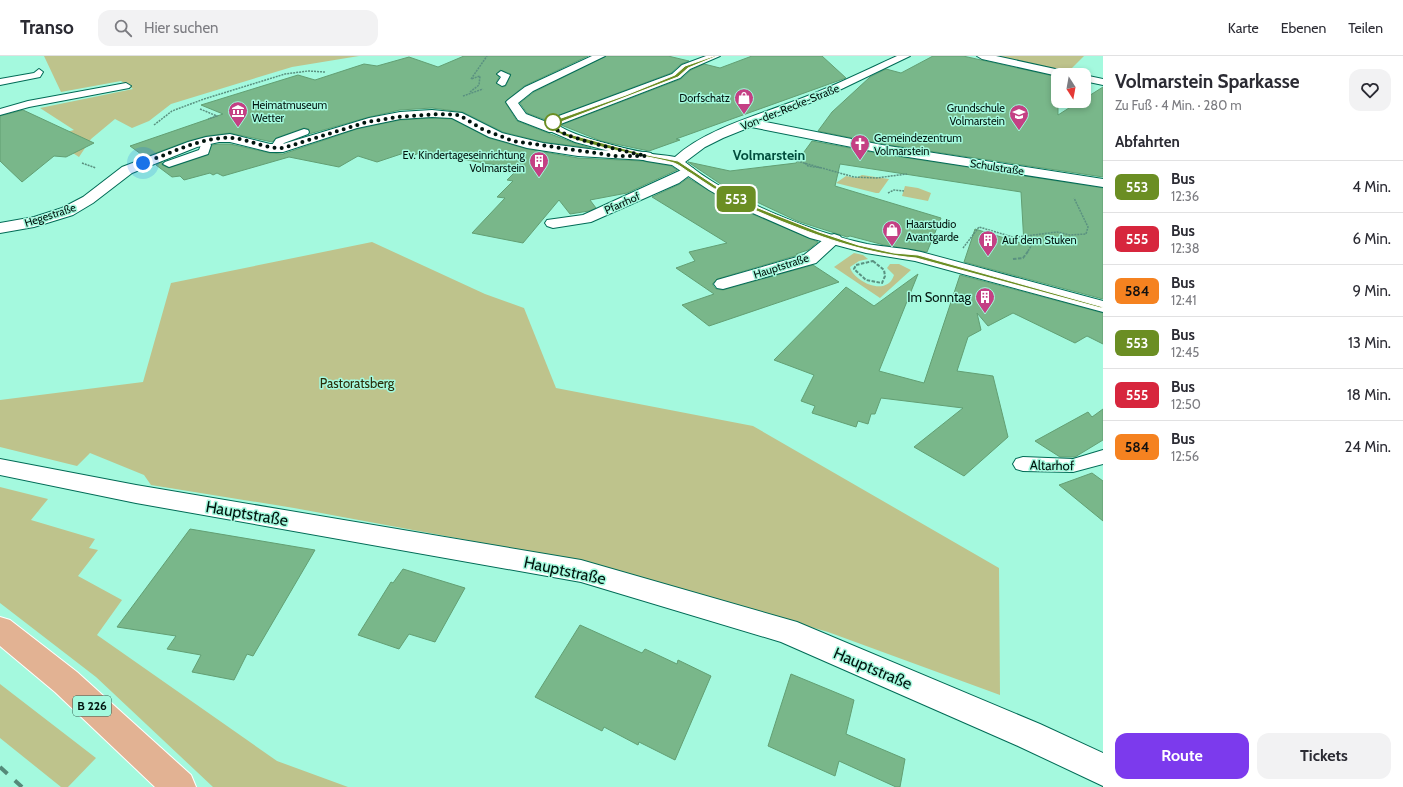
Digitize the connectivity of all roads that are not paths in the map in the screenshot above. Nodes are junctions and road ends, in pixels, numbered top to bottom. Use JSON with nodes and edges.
{"nodes":[{"id":1,"x":600,"y":56,"type":"edge"},
{"id":2,"x":715,"y":56,"type":"edge"},
{"id":3,"x":905,"y":56,"type":"edge"},
{"id":4,"x":982,"y":56,"type":"edge"},
{"id":5,"x":1051,"y":71,"type":"edge"},
{"id":6,"x":39,"y":72,"type":"dead end"},
{"id":7,"x":1091,"y":79,"type":"edge"},
{"id":8,"x":0,"y":82,"type":"edge"},
{"id":9,"x":1103,"y":82,"type":"edge"},
{"id":10,"x":126,"y":86,"type":"dead end"},
{"id":11,"x":0,"y":112,"type":"edge"},
{"id":12,"x":750,"y":123,"type":"junction"},
{"id":13,"x":553,"y":129,"type":"junction"},
{"id":14,"x":304,"y":132,"type":"dead end"},
{"id":15,"x":275,"y":148,"type":"junction"},
{"id":16,"x":206,"y":151,"type":"junction"},
{"id":17,"x":646,"y":156,"type":"junction"},
{"id":18,"x":169,"y":164,"type":"dead end"},
{"id":19,"x":682,"y":166,"type":"junction"},
{"id":20,"x":1103,"y":184,"type":"edge"},
{"id":21,"x":553,"y":222,"type":"dead end"},
{"id":22,"x":0,"y":228,"type":"edge"},
{"id":23,"x":834,"y":239,"type":"junction"},
{"id":24,"x":723,"y":284,"type":"dead end"},
{"id":25,"x":1103,"y":307,"type":"edge"},
{"id":26,"x":1103,"y":457,"type":"edge"},
{"id":27,"x":1023,"y":464,"type":"dead end"},
{"id":28,"x":0,"y":466,"type":"edge"},
{"id":29,"x":0,"y":630,"type":"edge"},
{"id":30,"x":1103,"y":770,"type":"edge"},
{"id":31,"x":180,"y":787,"type":"edge"}],
"edges":[{"from":1,"to":13,"type":"street"},
{"from":2,"to":13,"type":"street"},
{"from":3,"to":12,"type":"street","name":"Von-der-Recke-Straße"},
{"from":4,"to":5,"type":"street"},
{"from":6,"to":8,"type":"lane"},
{"from":7,"to":9,"type":"street"},
{"from":10,"to":11,"type":"lane"},
{"from":12,"to":19,"type":"street","name":"Von-der-Recke-Straße"},
{"from":12,"to":20,"type":"street","name":"Schulstraße"},
{"from":13,"to":17,"type":"street"},
{"from":14,"to":15,"type":"lane"},
{"from":15,"to":16,"type":"street","name":"Hegestraße"},
{"from":15,"to":17,"type":"street","name":"Hegestraße"},
{"from":16,"to":18,"type":"lane"},
{"from":16,"to":22,"type":"street","name":"Hegestraße"},
{"from":17,"to":19,"type":"street"},
{"from":19,"to":21,"type":"street","name":"Pfarrhof"},
{"from":19,"to":23,"type":"street"},
{"from":23,"to":24,"type":"street","name":"Hauptstraße"},
{"from":23,"to":25,"type":"street"},
{"from":26,"to":27,"type":"lane","name":"Altarhof"},
{"from":28,"to":30,"type":"street","name":"Hauptstraße"},
{"from":29,"to":31,"type":"main road","number":"B 226"}]}
